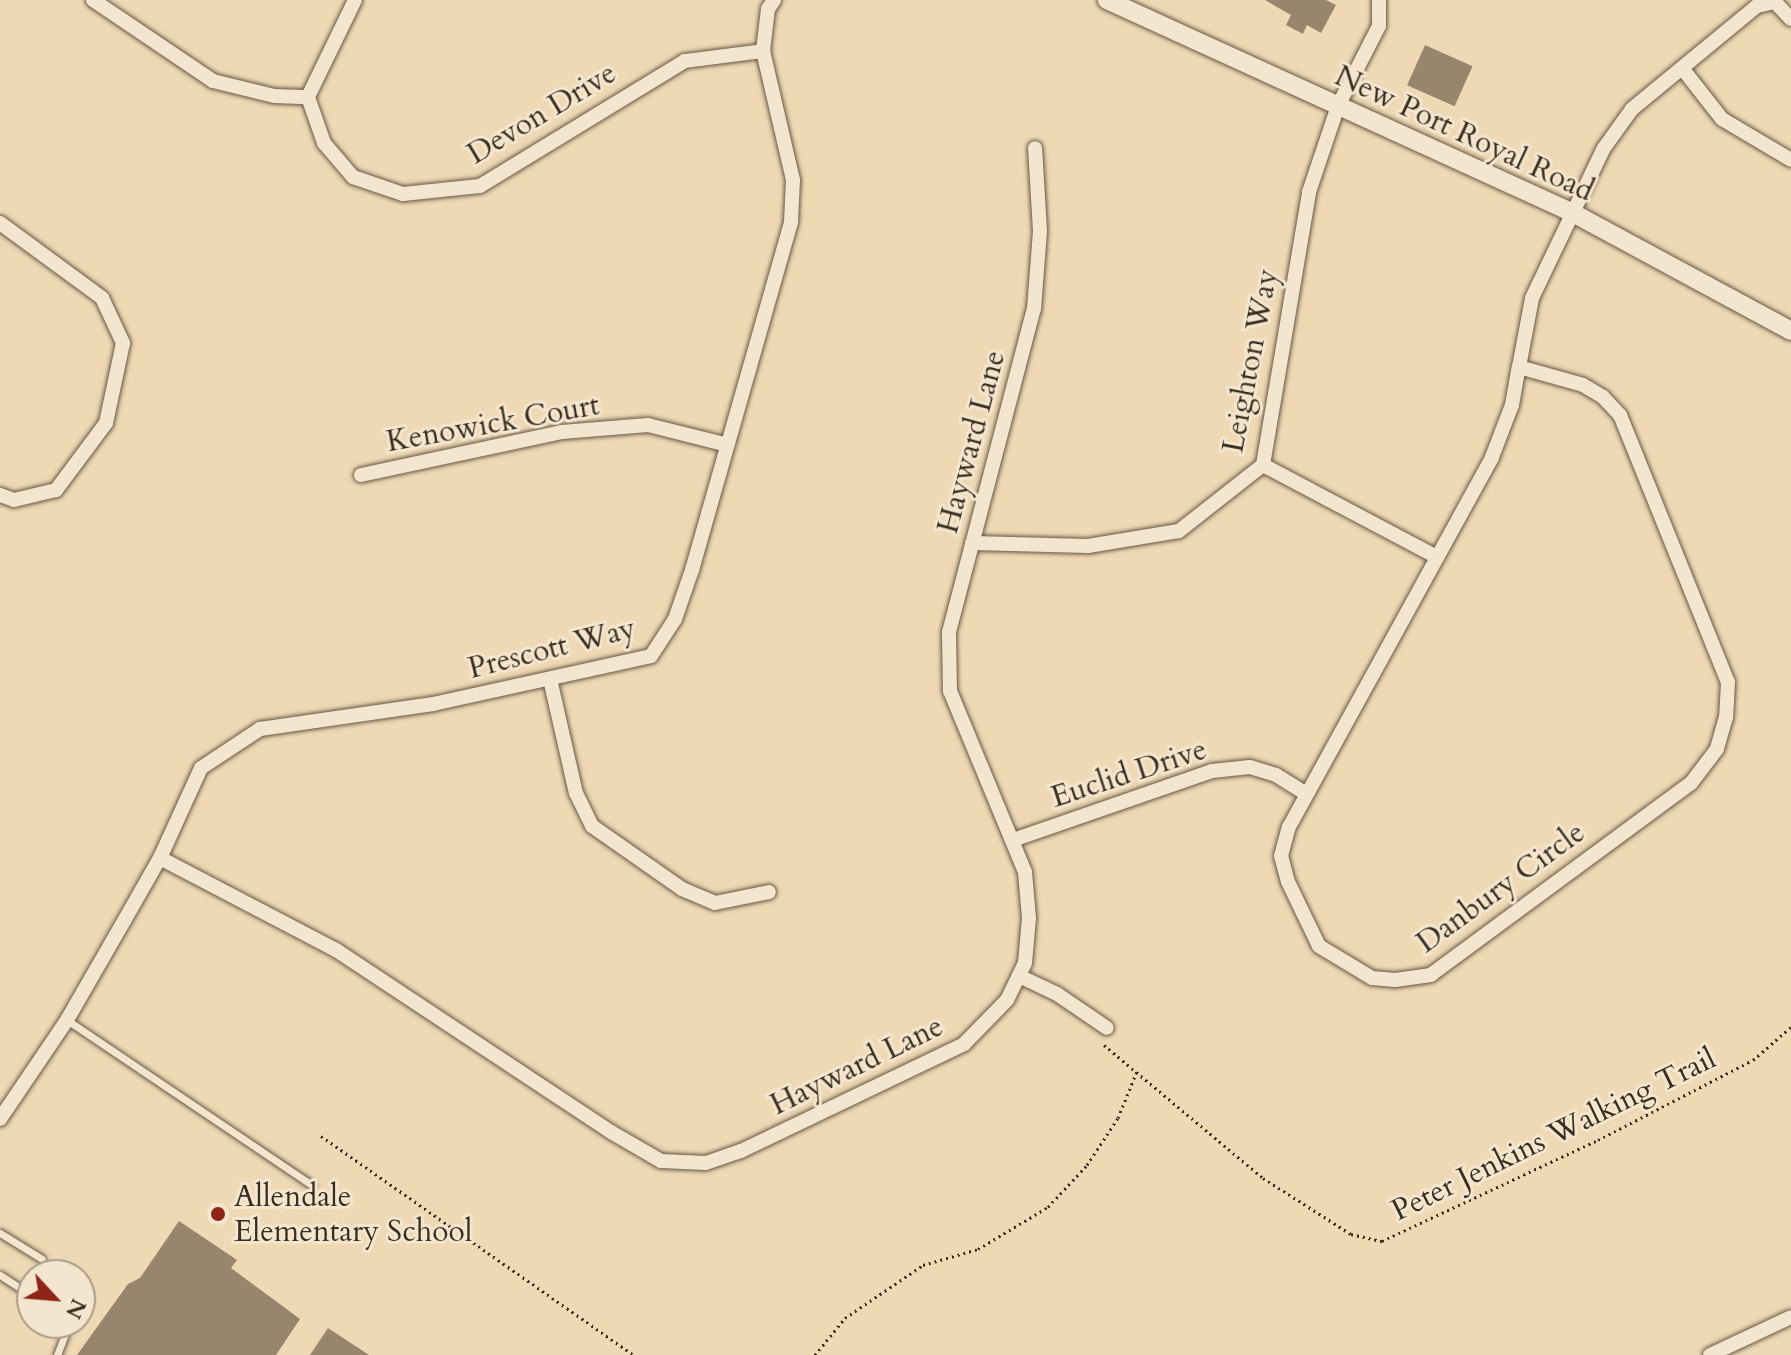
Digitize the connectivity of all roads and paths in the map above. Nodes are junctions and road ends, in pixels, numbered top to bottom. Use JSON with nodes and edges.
{"nodes":[{"id":1,"x":93,"y":0,"type":"edge"},
{"id":2,"x":355,"y":0,"type":"edge"},
{"id":3,"x":774,"y":0,"type":"edge"},
{"id":4,"x":1107,"y":0,"type":"edge"},
{"id":5,"x":1379,"y":0,"type":"edge"},
{"id":6,"x":1775,"y":1,"type":"edge"},
{"id":7,"x":1791,"y":19,"type":"edge"},
{"id":8,"x":763,"y":51,"type":"junction"},
{"id":9,"x":1682,"y":68,"type":"junction"},
{"id":10,"x":308,"y":97,"type":"junction"},
{"id":11,"x":1338,"y":106,"type":"junction"},
{"id":12,"x":1035,"y":148,"type":"dead end"},
{"id":13,"x":1791,"y":160,"type":"edge"},
{"id":14,"x":1573,"y":213,"type":"junction"},
{"id":15,"x":0,"y":223,"type":"edge"},
{"id":16,"x":1791,"y":331,"type":"edge"},
{"id":17,"x":1519,"y":367,"type":"junction"},
{"id":18,"x":728,"y":445,"type":"junction"},
{"id":19,"x":1263,"y":465,"type":"junction"},
{"id":20,"x":361,"y":475,"type":"dead end"},
{"id":21,"x":0,"y":495,"type":"edge"},
{"id":22,"x":972,"y":543,"type":"junction"},
{"id":23,"x":1437,"y":557,"type":"junction"},
{"id":24,"x":550,"y":679,"type":"junction"},
{"id":25,"x":1305,"y":793,"type":"junction"},
{"id":26,"x":1013,"y":840,"type":"junction"},
{"id":27,"x":160,"y":858,"type":"junction"},
{"id":28,"x":769,"y":892,"type":"dead end"},
{"id":29,"x":1019,"y":976,"type":"junction"},
{"id":30,"x":67,"y":1020,"type":"junction"},
{"id":31,"x":1791,"y":1027,"type":"edge"},
{"id":32,"x":1107,"y":1028,"type":"dead end"},
{"id":33,"x":1100,"y":1042,"type":"dead end"},
{"id":34,"x":1137,"y":1071,"type":"junction"},
{"id":35,"x":0,"y":1119,"type":"edge"},
{"id":36,"x":321,"y":1136,"type":"dead end"},
{"id":37,"x":312,"y":1185,"type":"dead end"},
{"id":38,"x":0,"y":1233,"type":"edge"},
{"id":39,"x":42,"y":1259,"type":"dead end"},
{"id":40,"x":1791,"y":1317,"type":"edge"},
{"id":41,"x":634,"y":1355,"type":"edge"},
{"id":42,"x":815,"y":1355,"type":"edge"},
{"id":43,"x":1710,"y":1355,"type":"edge"}],
"edges":[{"from":1,"to":10,"type":"street"},
{"from":2,"to":10,"type":"street"},
{"from":3,"to":8,"type":"street","name":"Prescott Way"},
{"from":4,"to":11,"type":"street","name":"New Port Royal Road"},
{"from":5,"to":11,"type":"street","name":"Leighton Way"},
{"from":6,"to":7,"type":"street"},
{"from":6,"to":9,"type":"street","name":"Danbury Circle"},
{"from":8,"to":10,"type":"street","name":"Devon Drive"},
{"from":8,"to":18,"type":"street","name":"Prescott Way"},
{"from":9,"to":13,"type":"street"},
{"from":9,"to":14,"type":"street","name":"Danbury Circle"},
{"from":11,"to":14,"type":"street","name":"New Port Royal Road"},
{"from":11,"to":19,"type":"street","name":"Leighton Way"},
{"from":12,"to":22,"type":"street","name":"Hayward Lane"},
{"from":14,"to":16,"type":"street","name":"New Port Royal Road"},
{"from":14,"to":17,"type":"street","name":"Danbury Circle"},
{"from":15,"to":21,"type":"street"},
{"from":17,"to":23,"type":"street","name":"Danbury Circle"},
{"from":17,"to":25,"type":"street","name":"Danbury Circle"},
{"from":18,"to":20,"type":"street","name":"Kenowick Court"},
{"from":18,"to":24,"type":"street","name":"Prescott Way"},
{"from":19,"to":22,"type":"street","name":"Leighton Way"},
{"from":19,"to":23,"type":"street"},
{"from":22,"to":26,"type":"street","name":"Hayward Lane"},
{"from":23,"to":25,"type":"street","name":"Danbury Circle"},
{"from":24,"to":27,"type":"street","name":"Prescott Way"},
{"from":24,"to":28,"type":"street"},
{"from":25,"to":26,"type":"street","name":"Euclid Drive"},
{"from":26,"to":29,"type":"street","name":"Hayward Lane"},
{"from":27,"to":29,"type":"street","name":"Hayward Lane"},
{"from":27,"to":30,"type":"street","name":"Prescott Way"},
{"from":29,"to":32,"type":"street"},
{"from":30,"to":35,"type":"street","name":"Prescott Way"},
{"from":30,"to":37,"type":"lane"},
{"from":31,"to":34,"type":"path","name":"Peter Jenkins Walking Trail"},
{"from":33,"to":34,"type":"path","name":"Peter Jenkins Walking Trail"},
{"from":34,"to":42,"type":"path"},
{"from":36,"to":41,"type":"path"},
{"from":38,"to":39,"type":"lane"},
{"from":40,"to":43,"type":"street"}]}
